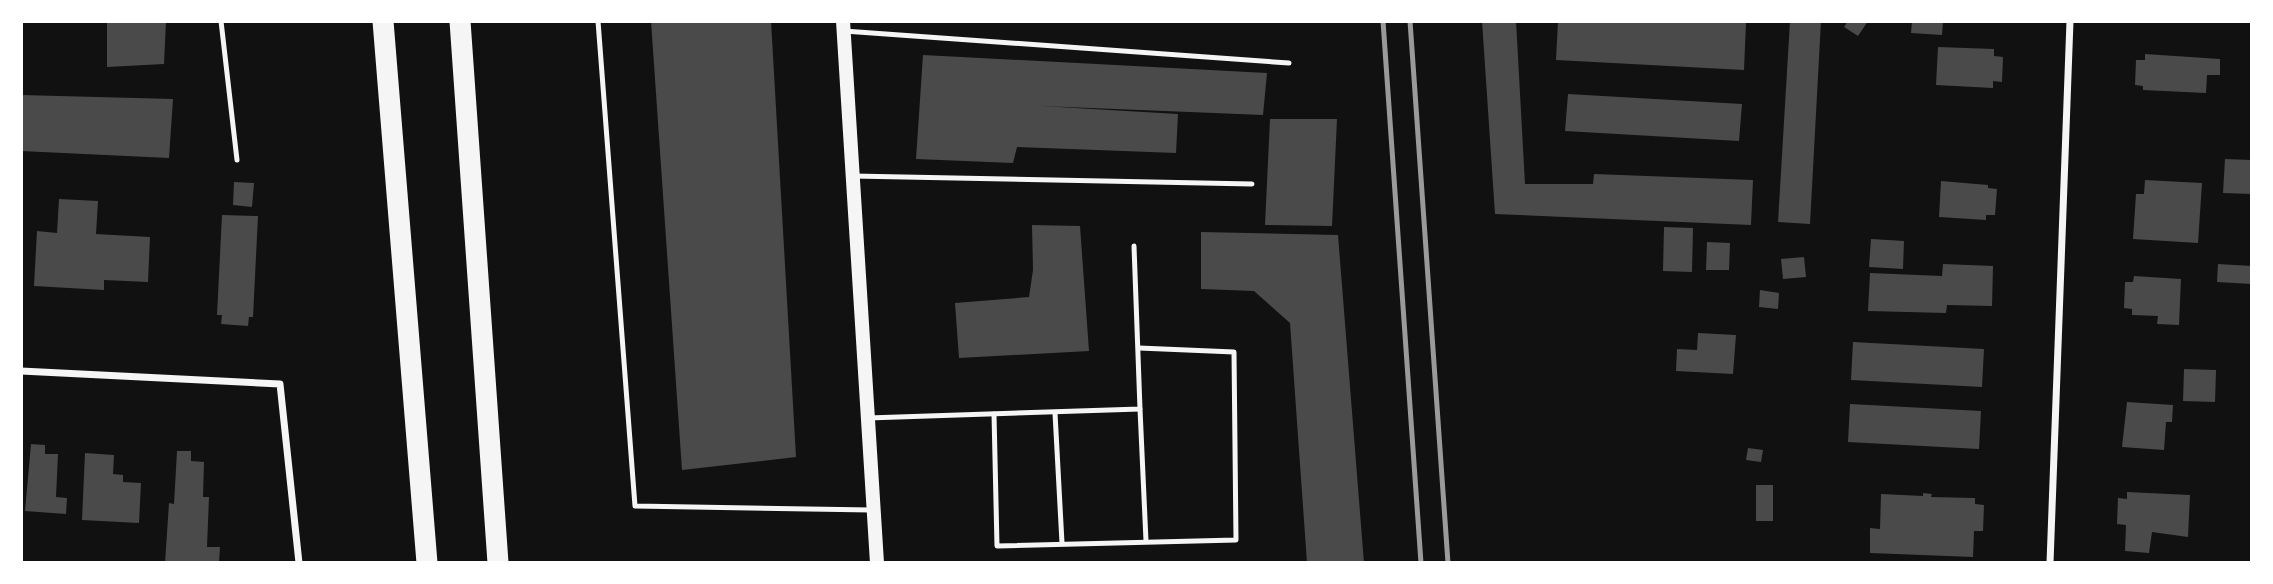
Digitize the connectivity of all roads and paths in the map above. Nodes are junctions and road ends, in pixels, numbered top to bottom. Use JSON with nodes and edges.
{"nodes":[{"id":1,"x":221,"y":21,"type":"edge"},
{"id":2,"x":383,"y":21,"type":"edge"},
{"id":3,"x":460,"y":21,"type":"edge"},
{"id":4,"x":598,"y":21,"type":"edge"},
{"id":5,"x":2070,"y":21,"type":"edge"},
{"id":6,"x":844,"y":26,"type":"edge"},
{"id":7,"x":1289,"y":63,"type":"dead end"},
{"id":8,"x":237,"y":160,"type":"dead end"},
{"id":9,"x":853,"y":176,"type":"junction"},
{"id":10,"x":1252,"y":184,"type":"dead end"},
{"id":11,"x":1134,"y":246,"type":"dead end"},
{"id":12,"x":1139,"y":348,"type":"junction"},
{"id":13,"x":21,"y":371,"type":"edge"},
{"id":14,"x":1140,"y":409,"type":"junction"},
{"id":15,"x":1055,"y":413,"type":"junction"},
{"id":16,"x":994,"y":414,"type":"junction"},
{"id":17,"x":868,"y":418,"type":"junction"},
{"id":18,"x":874,"y":510,"type":"junction"},
{"id":19,"x":1146,"y":541,"type":"junction"},
{"id":20,"x":1062,"y":543,"type":"junction"},
{"id":21,"x":299,"y":563,"type":"edge"},
{"id":22,"x":427,"y":563,"type":"edge"},
{"id":23,"x":498,"y":563,"type":"edge"},
{"id":24,"x":877,"y":563,"type":"edge"},
{"id":25,"x":2050,"y":563,"type":"edge"}],
"edges":[{"from":1,"to":8,"type":"lane"},
{"from":2,"to":22,"type":"highway"},
{"from":3,"to":23,"type":"highway"},
{"from":4,"to":18,"type":"lane"},
{"from":5,"to":25,"type":"street"},
{"from":6,"to":7,"type":"lane"},
{"from":6,"to":9,"type":"main road"},
{"from":9,"to":10,"type":"lane"},
{"from":9,"to":17,"type":"main road"},
{"from":11,"to":12,"type":"lane"},
{"from":12,"to":14,"type":"lane"},
{"from":12,"to":19,"type":"lane"},
{"from":13,"to":21,"type":"street"},
{"from":14,"to":15,"type":"lane"},
{"from":14,"to":19,"type":"lane"},
{"from":15,"to":16,"type":"lane"},
{"from":15,"to":20,"type":"lane"},
{"from":16,"to":17,"type":"lane"},
{"from":16,"to":20,"type":"lane"},
{"from":17,"to":18,"type":"main road"},
{"from":18,"to":24,"type":"main road"},
{"from":19,"to":20,"type":"lane"}]}
